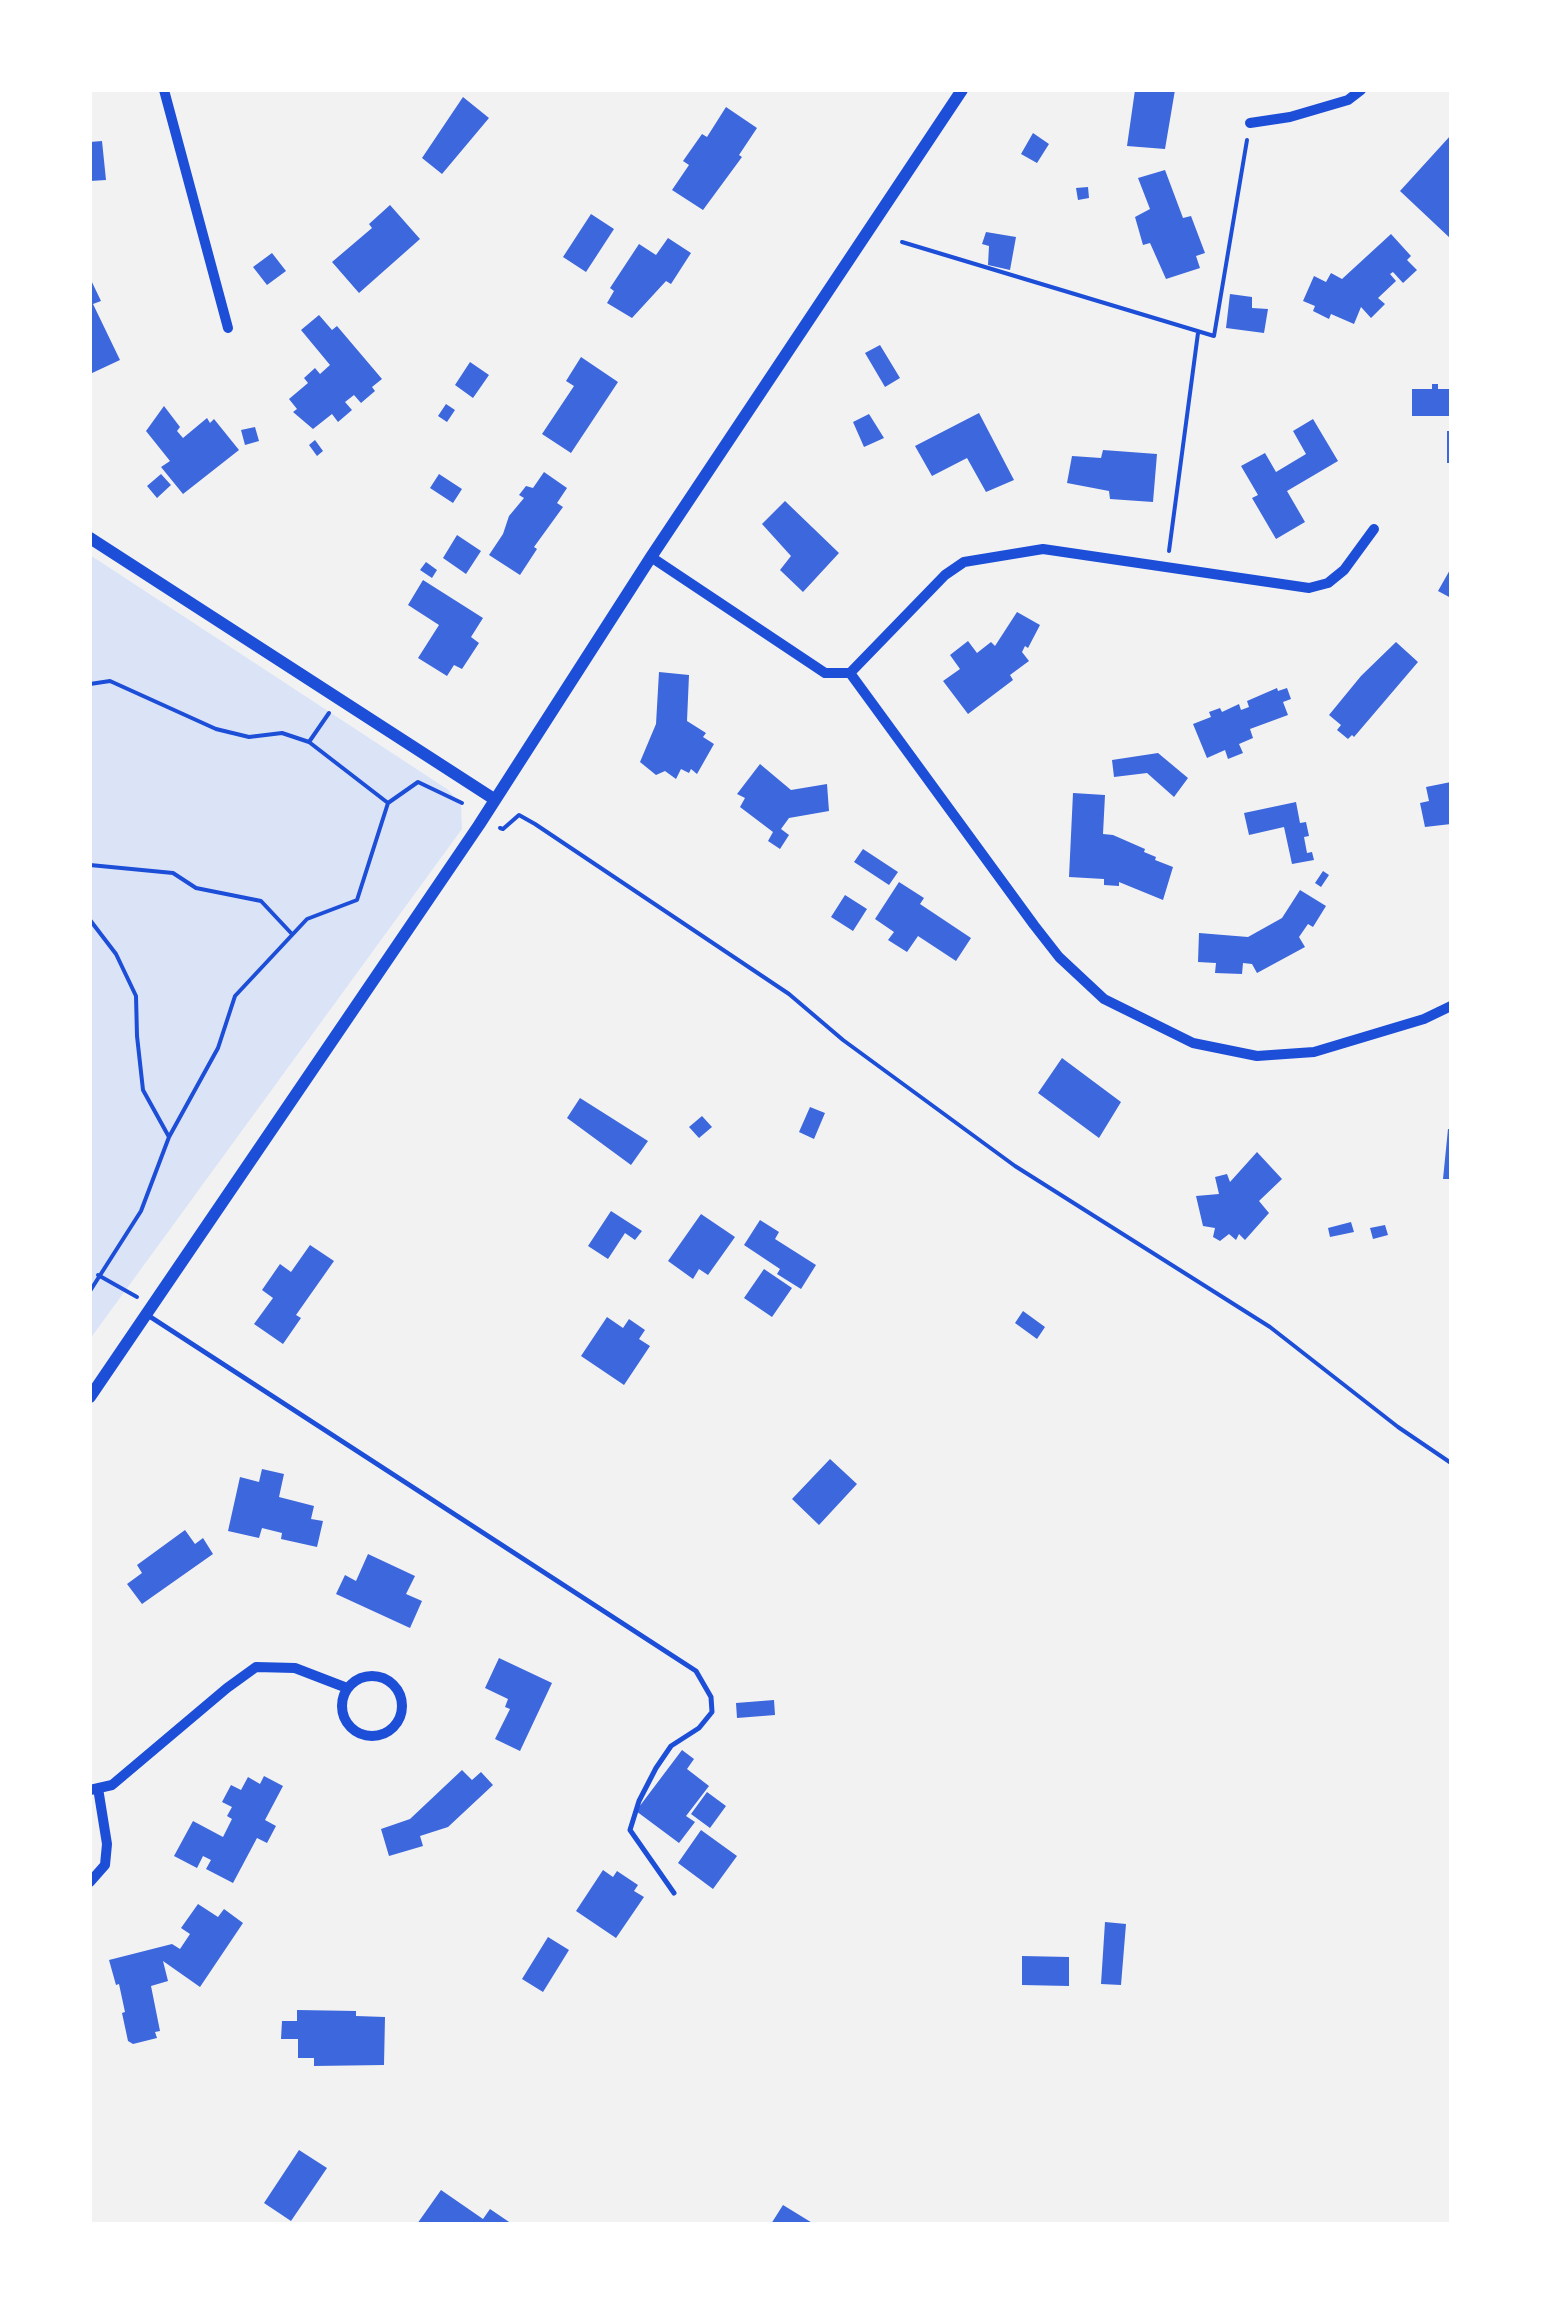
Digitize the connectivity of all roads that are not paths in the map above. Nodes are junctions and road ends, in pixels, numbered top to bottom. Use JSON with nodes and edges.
{"nodes":[{"id":1,"x":164,"y":90,"type":"edge"},
{"id":2,"x":962,"y":90,"type":"edge"},
{"id":3,"x":1361,"y":90,"type":"edge"},
{"id":4,"x":1250,"y":123,"type":"road end"},
{"id":5,"x":228,"y":328,"type":"dead end"},
{"id":6,"x":1374,"y":529,"type":"dead end"},
{"id":7,"x":90,"y":538,"type":"edge"},
{"id":8,"x":651,"y":558,"type":"junction"},
{"id":9,"x":850,"y":673,"type":"junction"},
{"id":10,"x":494,"y":799,"type":"junction"},
{"id":11,"x":1451,"y":1006,"type":"edge"},
{"id":12,"x":146,"y":1314,"type":"junction"},
{"id":13,"x":90,"y":1397,"type":"edge"},
{"id":14,"x":347,"y":1688,"type":"junction"},
{"id":15,"x":94,"y":1789,"type":"edge"},
{"id":16,"x":90,"y":1882,"type":"edge"},
{"id":17,"x":674,"y":1893,"type":"dead end"}],
"edges":[{"from":1,"to":5,"type":"street"},
{"from":2,"to":8,"type":"street"},
{"from":3,"to":4,"type":"street"},
{"from":6,"to":9,"type":"street"},
{"from":7,"to":10,"type":"street"},
{"from":8,"to":9,"type":"street"},
{"from":8,"to":10,"type":"street"},
{"from":9,"to":11,"type":"street"},
{"from":10,"to":12,"type":"street"},
{"from":12,"to":13,"type":"street"},
{"from":12,"to":17,"type":"lane"},
{"from":14,"to":14,"type":"street"},
{"from":14,"to":15,"type":"street"},
{"from":15,"to":16,"type":"street"}]}
